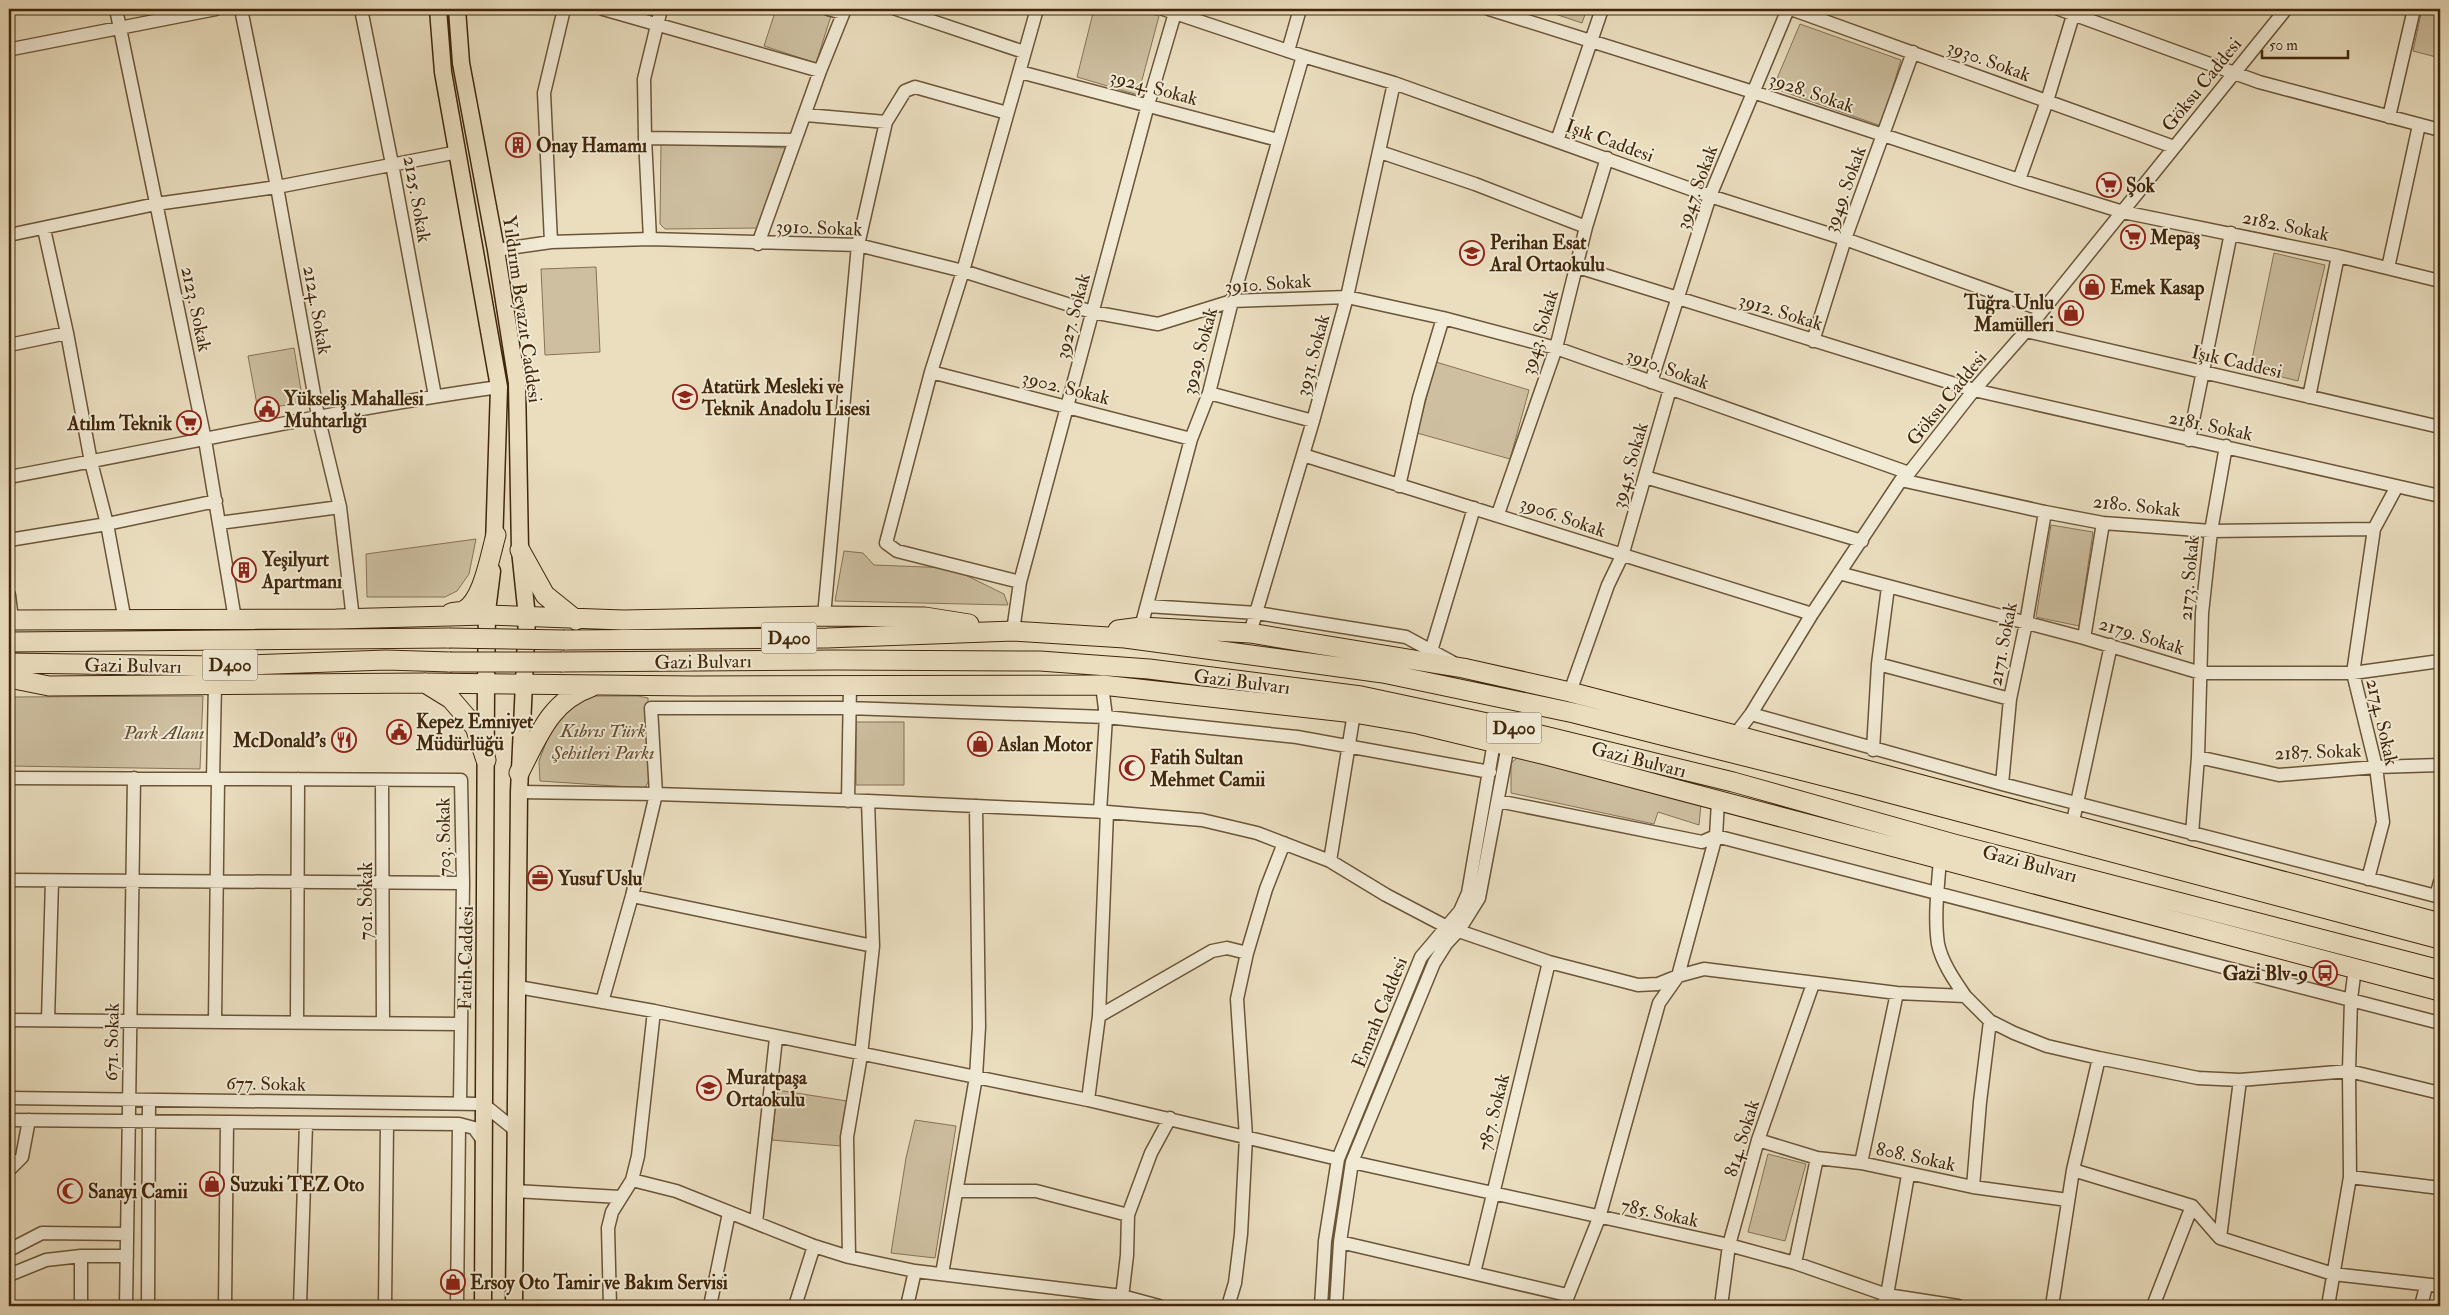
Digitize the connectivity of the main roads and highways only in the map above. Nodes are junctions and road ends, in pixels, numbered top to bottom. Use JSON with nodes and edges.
{"nodes":[{"id":1,"x":438,"y":9,"type":"edge"},
{"id":2,"x":457,"y":9,"type":"edge"},
{"id":3,"x":496,"y":535,"type":"junction"},
{"id":4,"x":520,"y":550,"type":"junction"},
{"id":5,"x":487,"y":613,"type":"junction"},
{"id":6,"x":429,"y":617,"type":"junction"},
{"id":7,"x":527,"y":617,"type":"junction"},
{"id":8,"x":10,"y":620,"type":"edge"},
{"id":9,"x":576,"y":620,"type":"junction"},
{"id":10,"x":1013,"y":632,"type":"junction"},
{"id":11,"x":1072,"y":635,"type":"junction"},
{"id":12,"x":9,"y":642,"type":"edge"},
{"id":13,"x":1040,"y":661,"type":"junction"},
{"id":14,"x":9,"y":663,"type":"edge"},
{"id":15,"x":9,"y":678,"type":"edge"},
{"id":16,"x":424,"y":683,"type":"junction"},
{"id":17,"x":486,"y":683,"type":"junction"},
{"id":18,"x":524,"y":684,"type":"junction"},
{"id":19,"x":596,"y":685,"type":"junction"},
{"id":20,"x":850,"y":685,"type":"junction"},
{"id":21,"x":486,"y":760,"type":"junction"},
{"id":22,"x":519,"y":773,"type":"junction"},
{"id":23,"x":2440,"y":923,"type":"edge"},
{"id":24,"x":2440,"y":939,"type":"edge"},
{"id":25,"x":2440,"y":970,"type":"edge"},
{"id":26,"x":2440,"y":991,"type":"edge"},
{"id":27,"x":483,"y":1306,"type":"edge"},
{"id":28,"x":514,"y":1306,"type":"edge"}],
"edges":[{"from":1,"to":3,"type":"main road","name":"Yıldırım Beyazıt Caddesi"},
{"from":2,"to":4,"type":"main road","name":"Yıldırım Beyazıt Caddesi"},
{"from":3,"to":5,"type":"main road","name":"Yıldırım Beyazıt Caddesi"},
{"from":3,"to":6,"type":"highway"},
{"from":4,"to":7,"type":"main road","name":"Yıldırım Beyazıt Caddesi"},
{"from":4,"to":9,"type":"highway"},
{"from":5,"to":6,"type":"highway"},
{"from":5,"to":7,"type":"highway"},
{"from":5,"to":17,"type":"main road","name":"Fatih Caddesi"},
{"from":6,"to":8,"type":"highway"},
{"from":7,"to":9,"type":"highway"},
{"from":7,"to":18,"type":"main road"},
{"from":9,"to":10,"type":"highway"},
{"from":10,"to":11,"type":"highway","name":"Gazi Bulvarı","number":"D400"},
{"from":10,"to":12,"type":"highway","name":"Gazi Bulvarı","number":"D400","bridge":true},
{"from":11,"to":23,"type":"highway"},
{"from":11,"to":24,"type":"highway","name":"Gazi Bulvarı","number":"D400"},
{"from":13,"to":14,"type":"highway","name":"Gazi Bulvarı","number":"D400","bridge":true},
{"from":13,"to":20,"type":"highway"},
{"from":13,"to":25,"type":"highway","name":"Gazi Bulvarı","number":"D400"},
{"from":15,"to":16,"type":"highway"},
{"from":16,"to":17,"type":"highway"},
{"from":16,"to":21,"type":"highway"},
{"from":17,"to":18,"type":"highway"},
{"from":17,"to":21,"type":"main road","name":"Fatih Caddesi"},
{"from":18,"to":19,"type":"highway"},
{"from":18,"to":22,"type":"main road"},
{"from":19,"to":20,"type":"highway"},
{"from":19,"to":22,"type":"highway"},
{"from":20,"to":26,"type":"highway"},
{"from":21,"to":27,"type":"main road","name":"Fatih Caddesi"},
{"from":22,"to":28,"type":"main road"}]}
